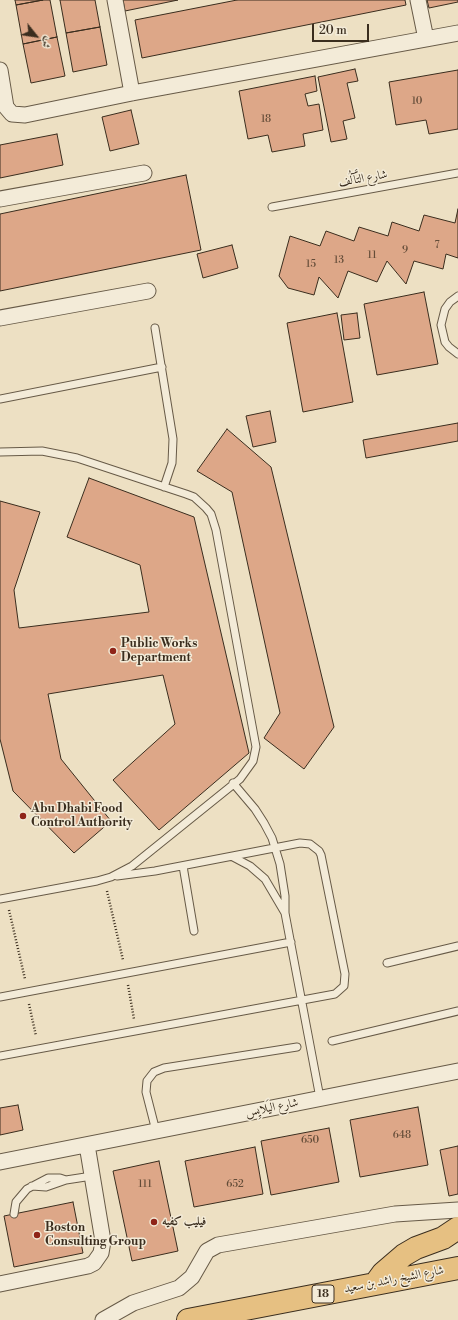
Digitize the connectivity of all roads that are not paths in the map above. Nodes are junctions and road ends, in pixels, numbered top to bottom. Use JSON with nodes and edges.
{"nodes":[{"id":1,"x":115,"y":0,"type":"edge"},
{"id":2,"x":418,"y":0,"type":"edge"},
{"id":3,"x":458,"y":33,"type":"edge"},
{"id":4,"x":426,"y":39,"type":"junction"},
{"id":5,"x":0,"y":70,"type":"edge"},
{"id":6,"x":132,"y":93,"type":"junction"},
{"id":7,"x":144,"y":173,"type":"dead end"},
{"id":8,"x":458,"y":173,"type":"edge"},
{"id":9,"x":0,"y":199,"type":"edge"},
{"id":10,"x":272,"y":207,"type":"dead end"},
{"id":11,"x":148,"y":291,"type":"dead end"},
{"id":12,"x":458,"y":296,"type":"edge"},
{"id":13,"x":0,"y":318,"type":"edge"},
{"id":14,"x":155,"y":328,"type":"dead end"},
{"id":15,"x":458,"y":354,"type":"edge"},
{"id":16,"x":162,"y":367,"type":"junction"},
{"id":17,"x":0,"y":398,"type":"edge"},
{"id":18,"x":0,"y":452,"type":"edge"},
{"id":19,"x":164,"y":487,"type":"junction"},
{"id":20,"x":234,"y":783,"type":"junction"},
{"id":21,"x":275,"y":848,"type":"junction"},
{"id":22,"x":233,"y":857,"type":"junction"},
{"id":23,"x":183,"y":866,"type":"junction"},
{"id":24,"x":108,"y":878,"type":"junction"},
{"id":25,"x":3,"y":899,"type":"edge"},
{"id":26,"x":285,"y":913,"type":"junction"},
{"id":27,"x":194,"y":931,"type":"dead end"},
{"id":28,"x":291,"y":942,"type":"junction"},
{"id":29,"x":458,"y":946,"type":"edge"},
{"id":30,"x":387,"y":963,"type":"dead end"},
{"id":31,"x":0,"y":997,"type":"edge"},
{"id":32,"x":301,"y":1000,"type":"junction"},
{"id":33,"x":458,"y":1011,"type":"edge"},
{"id":34,"x":332,"y":1041,"type":"dead end"},
{"id":35,"x":297,"y":1047,"type":"dead end"},
{"id":36,"x":0,"y":1056,"type":"edge"},
{"id":37,"x":458,"y":1071,"type":"edge"},
{"id":38,"x":320,"y":1098,"type":"junction"},
{"id":39,"x":156,"y":1131,"type":"junction"},
{"id":40,"x":87,"y":1145,"type":"junction"},
{"id":41,"x":0,"y":1162,"type":"edge"},
{"id":42,"x":92,"y":1176,"type":"junction"},
{"id":43,"x":458,"y":1210,"type":"edge"},
{"id":44,"x":14,"y":1214,"type":"dead end"},
{"id":45,"x":458,"y":1228,"type":"edge"},
{"id":46,"x":458,"y":1268,"type":"edge"},
{"id":47,"x":0,"y":1284,"type":"edge"},
{"id":48,"x":375,"y":1284,"type":"junction"},
{"id":49,"x":103,"y":1320,"type":"edge"},
{"id":50,"x":188,"y":1320,"type":"edge"}],
"edges":[{"from":1,"to":6,"type":"street"},
{"from":2,"to":4,"type":"street"},
{"from":3,"to":4,"type":"street"},
{"from":4,"to":6,"type":"street"},
{"from":5,"to":6,"type":"street"},
{"from":7,"to":9,"type":"street"},
{"from":8,"to":10,"type":"lane","name":"شارع التَّآلُف"},
{"from":11,"to":13,"type":"street"},
{"from":12,"to":15,"type":"lane"},
{"from":14,"to":16,"type":"lane"},
{"from":16,"to":17,"type":"lane"},
{"from":16,"to":19,"type":"lane"},
{"from":18,"to":19,"type":"lane"},
{"from":19,"to":20,"type":"lane"},
{"from":20,"to":21,"type":"lane"},
{"from":20,"to":24,"type":"lane"},
{"from":21,"to":22,"type":"lane"},
{"from":21,"to":26,"type":"lane"},
{"from":21,"to":32,"type":"lane"},
{"from":22,"to":23,"type":"lane"},
{"from":22,"to":26,"type":"lane"},
{"from":23,"to":24,"type":"lane"},
{"from":23,"to":27,"type":"lane"},
{"from":24,"to":25,"type":"lane"},
{"from":26,"to":28,"type":"lane"},
{"from":28,"to":31,"type":"lane"},
{"from":28,"to":32,"type":"lane"},
{"from":29,"to":30,"type":"lane"},
{"from":32,"to":36,"type":"lane"},
{"from":32,"to":38,"type":"lane"},
{"from":33,"to":34,"type":"lane"},
{"from":35,"to":39,"type":"lane"},
{"from":37,"to":38,"type":"street","name":"شارع اليَلايِس"},
{"from":38,"to":39,"type":"street","name":"شارع اليَلايِس"},
{"from":39,"to":40,"type":"street","name":"شارع اليَلايِس"},
{"from":40,"to":41,"type":"street","name":"شارع اليَلايِس"},
{"from":40,"to":42,"type":"street"},
{"from":42,"to":44,"type":"lane"},
{"from":42,"to":47,"type":"street"},
{"from":43,"to":49,"type":"street"},
{"from":45,"to":48,"type":"main road"},
{"from":46,"to":48,"type":"main road","name":"شارع الشيخ راشد بن سعيد","number":"18"},
{"from":48,"to":50,"type":"main road","name":"شارع الشيخ راشد بن سعيد","number":"18"}]}
